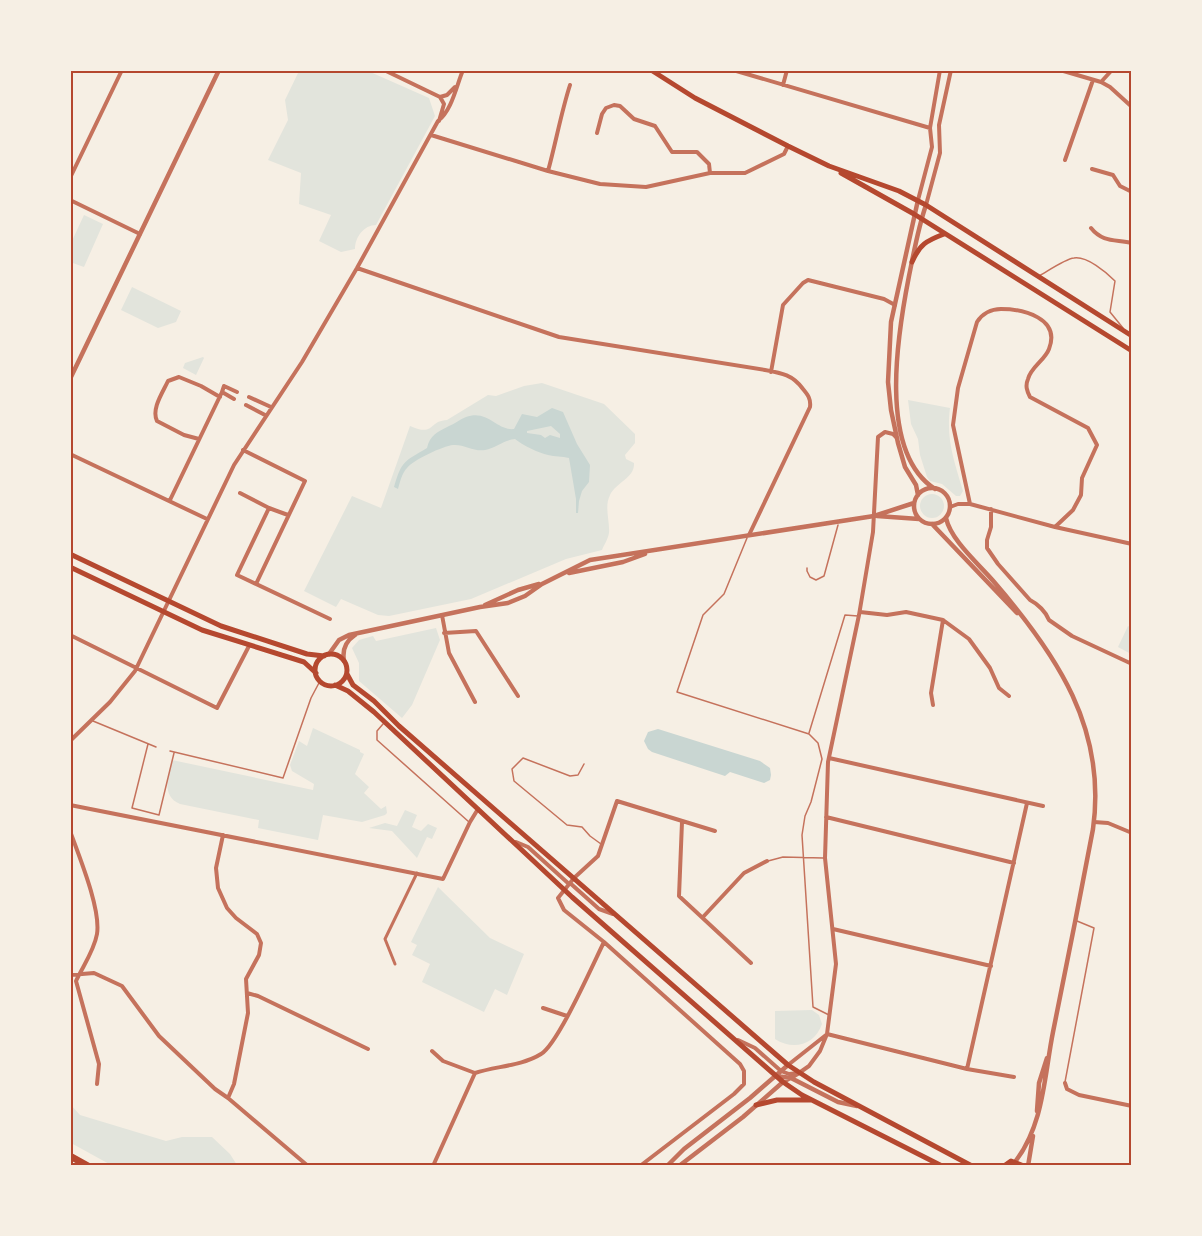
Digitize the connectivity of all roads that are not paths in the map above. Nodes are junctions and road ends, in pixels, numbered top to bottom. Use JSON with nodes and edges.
{"nodes":[{"id":1,"x":122,"y":70,"type":"edge"},
{"id":2,"x":219,"y":70,"type":"edge"},
{"id":3,"x":384,"y":70,"type":"edge"},
{"id":4,"x":463,"y":70,"type":"edge"},
{"id":5,"x":651,"y":70,"type":"edge"},
{"id":6,"x":733,"y":70,"type":"edge"},
{"id":7,"x":787,"y":70,"type":"edge"},
{"id":8,"x":940,"y":70,"type":"edge"},
{"id":9,"x":951,"y":70,"type":"edge"},
{"id":10,"x":1060,"y":70,"type":"edge"},
{"id":11,"x":1112,"y":70,"type":"edge"},
{"id":12,"x":1093,"y":80,"type":"junction"},
{"id":13,"x":1101,"y":82,"type":"junction"},
{"id":14,"x":570,"y":85,"type":"dead end"},
{"id":15,"x":783,"y":85,"type":"junction"},
{"id":16,"x":456,"y":87,"type":"junction"},
{"id":17,"x":440,"y":97,"type":"junction"},
{"id":18,"x":1131,"y":107,"type":"edge"},
{"id":19,"x":438,"y":122,"type":"junction"},
{"id":20,"x":930,"y":128,"type":"junction"},
{"id":21,"x":597,"y":134,"type":"dead end"},
{"id":22,"x":431,"y":135,"type":"junction"},
{"id":23,"x":788,"y":146,"type":"junction"},
{"id":24,"x":1065,"y":160,"type":"dead end"},
{"id":25,"x":829,"y":166,"type":"junction"},
{"id":26,"x":1092,"y":169,"type":"dead end"},
{"id":27,"x":548,"y":171,"type":"junction"},
{"id":28,"x":710,"y":173,"type":"junction"},
{"id":29,"x":70,"y":178,"type":"edge"},
{"id":30,"x":1131,"y":192,"type":"edge"},
{"id":31,"x":70,"y":200,"type":"edge"},
{"id":32,"x":918,"y":200,"type":"junction"},
{"id":33,"x":926,"y":205,"type":"junction"},
{"id":34,"x":914,"y":214,"type":"junction"},
{"id":35,"x":921,"y":219,"type":"junction"},
{"id":36,"x":1092,"y":228,"type":"dead end"},
{"id":37,"x":140,"y":234,"type":"junction"},
{"id":38,"x":944,"y":234,"type":"junction"},
{"id":39,"x":1131,"y":243,"type":"edge"},
{"id":40,"x":912,"y":262,"type":"junction"},
{"id":41,"x":357,"y":268,"type":"junction"},
{"id":42,"x":1038,"y":276,"type":"junction"},
{"id":43,"x":895,"y":305,"type":"junction"},
{"id":44,"x":1130,"y":334,"type":"edge"},
{"id":45,"x":1131,"y":351,"type":"edge"},
{"id":46,"x":771,"y":372,"type":"junction"},
{"id":47,"x":70,"y":379,"type":"edge"},
{"id":48,"x":237,"y":392,"type":"dead end"},
{"id":49,"x":221,"y":395,"type":"junction"},
{"id":50,"x":249,"y":397,"type":"dead end"},
{"id":51,"x":234,"y":399,"type":"dead end"},
{"id":52,"x":246,"y":405,"type":"dead end"},
{"id":53,"x":271,"y":407,"type":"junction"},
{"id":54,"x":265,"y":415,"type":"junction"},
{"id":55,"x":896,"y":437,"type":"junction"},
{"id":56,"x":199,"y":439,"type":"junction"},
{"id":57,"x":243,"y":450,"type":"junction"},
{"id":58,"x":70,"y":454,"type":"edge"},
{"id":59,"x":935,"y":489,"type":"junction"},
{"id":60,"x":240,"y":493,"type":"dead end"},
{"id":61,"x":918,"y":495,"type":"junction"},
{"id":62,"x":170,"y":500,"type":"junction"},
{"id":63,"x":914,"y":503,"type":"junction"},
{"id":64,"x":970,"y":504,"type":"junction"},
{"id":65,"x":950,"y":507,"type":"junction"},
{"id":66,"x":269,"y":508,"type":"junction"},
{"id":67,"x":991,"y":509,"type":"junction"},
{"id":68,"x":288,"y":515,"type":"junction"},
{"id":69,"x":874,"y":516,"type":"junction"},
{"id":70,"x":946,"y":518,"type":"junction"},
{"id":71,"x":207,"y":519,"type":"junction"},
{"id":72,"x":920,"y":520,"type":"junction"},
{"id":73,"x":839,"y":521,"type":"junction"},
{"id":74,"x":932,"y":524,"type":"junction"},
{"id":75,"x":1055,"y":527,"type":"junction"},
{"id":76,"x":749,"y":535,"type":"junction"},
{"id":77,"x":1131,"y":544,"type":"edge"},
{"id":78,"x":649,"y":553,"type":"junction"},
{"id":79,"x":70,"y":554,"type":"edge"},
{"id":80,"x":70,"y":567,"type":"edge"},
{"id":81,"x":807,"y":568,"type":"dead end"},
{"id":82,"x":566,"y":573,"type":"junction"},
{"id":83,"x":256,"y":584,"type":"junction"},
{"id":84,"x":542,"y":584,"type":"junction"},
{"id":85,"x":167,"y":601,"type":"junction"},
{"id":86,"x":480,"y":607,"type":"junction"},
{"id":87,"x":164,"y":612,"type":"junction"},
{"id":88,"x":859,"y":614,"type":"junction"},
{"id":89,"x":442,"y":615,"type":"junction"},
{"id":90,"x":330,"y":619,"type":"dead end"},
{"id":91,"x":943,"y":620,"type":"junction"},
{"id":92,"x":1029,"y":625,"type":"junction"},
{"id":93,"x":360,"y":633,"type":"junction"},
{"id":94,"x":444,"y":633,"type":"junction"},
{"id":95,"x":70,"y":635,"type":"edge"},
{"id":96,"x":249,"y":646,"type":"junction"},
{"id":97,"x":327,"y":655,"type":"junction"},
{"id":98,"x":344,"y":661,"type":"junction"},
{"id":99,"x":1131,"y":664,"type":"edge"},
{"id":100,"x":137,"y":667,"type":"junction"},
{"id":101,"x":316,"y":673,"type":"junction"},
{"id":102,"x":346,"y":674,"type":"junction"},
{"id":103,"x":320,"y":681,"type":"junction"},
{"id":104,"x":335,"y":685,"type":"junction"},
{"id":105,"x":518,"y":696,"type":"dead end"},
{"id":106,"x":1009,"y":696,"type":"dead end"},
{"id":107,"x":476,"y":702,"type":"dead end"},
{"id":108,"x":933,"y":705,"type":"dead end"},
{"id":109,"x":91,"y":720,"type":"junction"},
{"id":110,"x":384,"y":723,"type":"junction"},
{"id":111,"x":809,"y":734,"type":"junction"},
{"id":112,"x":70,"y":741,"type":"edge"},
{"id":113,"x":148,"y":744,"type":"junction"},
{"id":114,"x":156,"y":747,"type":"dead end"},
{"id":115,"x":170,"y":751,"type":"dead end"},
{"id":116,"x":174,"y":752,"type":"junction"},
{"id":117,"x":829,"y":758,"type":"junction"},
{"id":118,"x":584,"y":764,"type":"dead end"},
{"id":119,"x":1027,"y":803,"type":"junction"},
{"id":120,"x":70,"y":805,"type":"edge"},
{"id":121,"x":1043,"y":806,"type":"dead end"},
{"id":122,"x":478,"y":809,"type":"junction"},
{"id":123,"x":826,"y":817,"type":"junction"},
{"id":124,"x":470,"y":822,"type":"junction"},
{"id":125,"x":682,"y":822,"type":"junction"},
{"id":126,"x":1094,"y":822,"type":"junction"},
{"id":127,"x":70,"y":831,"type":"edge"},
{"id":128,"x":715,"y":831,"type":"dead end"},
{"id":129,"x":1131,"y":833,"type":"edge"},
{"id":130,"x":224,"y":836,"type":"junction"},
{"id":131,"x":513,"y":841,"type":"junction"},
{"id":132,"x":602,"y":844,"type":"junction"},
{"id":133,"x":804,"y":858,"type":"junction"},
{"id":134,"x":825,"y":858,"type":"junction"},
{"id":135,"x":767,"y":861,"type":"joint"},
{"id":136,"x":1014,"y":863,"type":"junction"},
{"id":137,"x":417,"y":873,"type":"junction"},
{"id":138,"x":571,"y":882,"type":"junction"},
{"id":139,"x":564,"y":889,"type":"junction"},
{"id":140,"x":703,"y":917,"type":"junction"},
{"id":141,"x":1075,"y":920,"type":"junction"},
{"id":142,"x":832,"y":929,"type":"junction"},
{"id":143,"x":604,"y":942,"type":"junction"},
{"id":144,"x":751,"y":963,"type":"dead end"},
{"id":145,"x":395,"y":964,"type":"dead end"},
{"id":146,"x":990,"y":966,"type":"junction"},
{"id":147,"x":70,"y":975,"type":"edge"},
{"id":148,"x":79,"y":975,"type":"junction"},
{"id":149,"x":247,"y":993,"type":"junction"},
{"id":150,"x":543,"y":1008,"type":"dead end"},
{"id":151,"x":830,"y":1015,"type":"junction"},
{"id":152,"x":567,"y":1016,"type":"junction"},
{"id":153,"x":827,"y":1034,"type":"junction"},
{"id":154,"x":730,"y":1036,"type":"junction"},
{"id":155,"x":368,"y":1049,"type":"dead end"},
{"id":156,"x":432,"y":1051,"type":"dead end"},
{"id":157,"x":788,"y":1065,"type":"junction"},
{"id":158,"x":967,"y":1069,"type":"junction"},
{"id":159,"x":781,"y":1071,"type":"junction"},
{"id":160,"x":475,"y":1073,"type":"junction"},
{"id":161,"x":799,"y":1074,"type":"junction"},
{"id":162,"x":776,"y":1076,"type":"junction"},
{"id":163,"x":1014,"y":1077,"type":"dead end"},
{"id":164,"x":791,"y":1078,"type":"junction"},
{"id":165,"x":783,"y":1082,"type":"junction"},
{"id":166,"x":1065,"y":1083,"type":"joint"},
{"id":167,"x":97,"y":1084,"type":"dead end"},
{"id":168,"x":228,"y":1098,"type":"junction"},
{"id":169,"x":812,"y":1100,"type":"junction"},
{"id":170,"x":756,"y":1105,"type":"junction"},
{"id":171,"x":1131,"y":1106,"type":"edge"},
{"id":172,"x":860,"y":1107,"type":"junction"},
{"id":173,"x":1034,"y":1132,"type":"junction"},
{"id":174,"x":70,"y":1156,"type":"edge"},
{"id":175,"x":927,"y":1158,"type":"junction"},
{"id":176,"x":1015,"y":1162,"type":"junction"},
{"id":177,"x":88,"y":1166,"type":"edge"},
{"id":178,"x":308,"y":1166,"type":"edge"},
{"id":179,"x":433,"y":1166,"type":"edge"},
{"id":180,"x":640,"y":1166,"type":"edge"},
{"id":181,"x":667,"y":1166,"type":"edge"},
{"id":182,"x":679,"y":1166,"type":"edge"},
{"id":183,"x":924,"y":1166,"type":"edge"},
{"id":184,"x":942,"y":1166,"type":"edge"},
{"id":185,"x":972,"y":1166,"type":"edge"},
{"id":186,"x":1004,"y":1166,"type":"edge"},
{"id":187,"x":1026,"y":1166,"type":"edge"}],
"edges":[{"from":1,"to":29,"type":"street"},
{"from":2,"to":37,"type":"street"},
{"from":3,"to":17,"type":"street"},
{"from":4,"to":16,"type":"street"},
{"from":5,"to":23,"type":"main road"},
{"from":6,"to":15,"type":"street"},
{"from":7,"to":15,"type":"street"},
{"from":8,"to":20,"type":"street"},
{"from":9,"to":33,"type":"street"},
{"from":10,"to":12,"type":"street"},
{"from":11,"to":13,"type":"street"},
{"from":12,"to":13,"type":"street"},
{"from":12,"to":24,"type":"street"},
{"from":13,"to":18,"type":"street"},
{"from":14,"to":27,"type":"street"},
{"from":15,"to":20,"type":"street"},
{"from":16,"to":17,"type":"street"},
{"from":16,"to":19,"type":"street"},
{"from":17,"to":19,"type":"street"},
{"from":19,"to":22,"type":"street"},
{"from":20,"to":32,"type":"street"},
{"from":21,"to":28,"type":"street"},
{"from":22,"to":27,"type":"street"},
{"from":22,"to":41,"type":"street"},
{"from":23,"to":25,"type":"main road"},
{"from":23,"to":28,"type":"street"},
{"from":25,"to":32,"type":"main road"},
{"from":25,"to":34,"type":"main road"},
{"from":26,"to":30,"type":"street"},
{"from":27,"to":28,"type":"street"},
{"from":31,"to":37,"type":"street"},
{"from":32,"to":33,"type":"main road"},
{"from":32,"to":34,"type":"street"},
{"from":33,"to":35,"type":"street"},
{"from":33,"to":42,"type":"main road"},
{"from":34,"to":35,"type":"main road"},
{"from":34,"to":43,"type":"street"},
{"from":35,"to":38,"type":"main road"},
{"from":35,"to":40,"type":"street"},
{"from":36,"to":39,"type":"street"},
{"from":37,"to":47,"type":"street"},
{"from":38,"to":40,"type":"main road"},
{"from":38,"to":45,"type":"main road"},
{"from":40,"to":59,"type":"street"},
{"from":41,"to":46,"type":"street"},
{"from":41,"to":53,"type":"street"},
{"from":42,"to":44,"type":"main road"},
{"from":42,"to":44,"type":"lane"},
{"from":43,"to":46,"type":"street"},
{"from":43,"to":55,"type":"street"},
{"from":46,"to":76,"type":"street"},
{"from":48,"to":49,"type":"street"},
{"from":49,"to":51,"type":"street"},
{"from":49,"to":56,"type":"street"},
{"from":49,"to":56,"type":"street"},
{"from":50,"to":53,"type":"street"},
{"from":52,"to":54,"type":"street"},
{"from":53,"to":54,"type":"street"},
{"from":54,"to":57,"type":"street"},
{"from":55,"to":61,"type":"street"},
{"from":55,"to":69,"type":"street"},
{"from":56,"to":62,"type":"street"},
{"from":57,"to":68,"type":"street"},
{"from":57,"to":71,"type":"street"},
{"from":58,"to":62,"type":"street"},
{"from":59,"to":61,"type":"street"},
{"from":59,"to":65,"type":"street"},
{"from":60,"to":66,"type":"street"},
{"from":61,"to":63,"type":"street"},
{"from":62,"to":71,"type":"street"},
{"from":63,"to":69,"type":"street"},
{"from":63,"to":72,"type":"street"},
{"from":64,"to":65,"type":"street"},
{"from":64,"to":67,"type":"street"},
{"from":64,"to":75,"type":"street"},
{"from":65,"to":70,"type":"street"},
{"from":66,"to":68,"type":"street"},
{"from":66,"to":83,"type":"street"},
{"from":67,"to":75,"type":"street"},
{"from":67,"to":99,"type":"street"},
{"from":68,"to":83,"type":"street"},
{"from":69,"to":72,"type":"street"},
{"from":69,"to":73,"type":"street"},
{"from":69,"to":88,"type":"street"},
{"from":70,"to":74,"type":"street"},
{"from":70,"to":92,"type":"street"},
{"from":71,"to":85,"type":"street"},
{"from":72,"to":74,"type":"street"},
{"from":73,"to":76,"type":"street"},
{"from":73,"to":81,"type":"lane"},
{"from":74,"to":92,"type":"street"},
{"from":75,"to":77,"type":"street"},
{"from":76,"to":78,"type":"street"},
{"from":76,"to":111,"type":"lane"},
{"from":78,"to":82,"type":"street"},
{"from":78,"to":82,"type":"street"},
{"from":79,"to":85,"type":"main road"},
{"from":80,"to":87,"type":"main road"},
{"from":82,"to":84,"type":"street"},
{"from":83,"to":90,"type":"street"},
{"from":84,"to":86,"type":"street"},
{"from":84,"to":86,"type":"street"},
{"from":85,"to":87,"type":"street"},
{"from":85,"to":97,"type":"main road"},
{"from":86,"to":89,"type":"street"},
{"from":87,"to":96,"type":"main road"},
{"from":87,"to":100,"type":"street"},
{"from":88,"to":91,"type":"street"},
{"from":88,"to":111,"type":"lane"},
{"from":88,"to":117,"type":"street"},
{"from":89,"to":93,"type":"street"},
{"from":89,"to":94,"type":"street"},
{"from":91,"to":106,"type":"street"},
{"from":91,"to":108,"type":"street"},
{"from":92,"to":126,"type":"street"},
{"from":93,"to":97,"type":"street"},
{"from":93,"to":98,"type":"street"},
{"from":94,"to":105,"type":"street"},
{"from":94,"to":107,"type":"street"},
{"from":95,"to":100,"type":"street"},
{"from":96,"to":100,"type":"street"},
{"from":96,"to":101,"type":"main road"},
{"from":97,"to":98,"type":"main road"},
{"from":97,"to":101,"type":"main road"},
{"from":98,"to":102,"type":"main road"},
{"from":100,"to":109,"type":"street"},
{"from":101,"to":103,"type":"main road"},
{"from":102,"to":104,"type":"main road"},
{"from":102,"to":138,"type":"main road"},
{"from":103,"to":104,"type":"main road"},
{"from":103,"to":116,"type":"lane"},
{"from":104,"to":110,"type":"main road"},
{"from":109,"to":112,"type":"street"},
{"from":109,"to":113,"type":"lane"},
{"from":110,"to":122,"type":"main road"},
{"from":110,"to":124,"type":"lane"},
{"from":111,"to":133,"type":"lane"},
{"from":113,"to":114,"type":"lane"},
{"from":113,"to":116,"type":"lane"},
{"from":115,"to":116,"type":"lane"},
{"from":117,"to":119,"type":"street"},
{"from":117,"to":123,"type":"street"},
{"from":118,"to":132,"type":"lane"},
{"from":119,"to":121,"type":"street"},
{"from":119,"to":136,"type":"street"},
{"from":120,"to":130,"type":"street"},
{"from":122,"to":124,"type":"street"},
{"from":122,"to":131,"type":"main road"},
{"from":123,"to":134,"type":"street"},
{"from":123,"to":136,"type":"street"},
{"from":124,"to":137,"type":"street"},
{"from":125,"to":128,"type":"street"},
{"from":125,"to":132,"type":"street"},
{"from":125,"to":140,"type":"street"},
{"from":126,"to":129,"type":"street"},
{"from":126,"to":141,"type":"street"},
{"from":127,"to":148,"type":"street"},
{"from":130,"to":137,"type":"street"},
{"from":130,"to":149,"type":"street"},
{"from":131,"to":138,"type":"street"},
{"from":131,"to":139,"type":"main road"},
{"from":132,"to":138,"type":"street"},
{"from":133,"to":134,"type":"lane"},
{"from":133,"to":135,"type":"lane"},
{"from":133,"to":151,"type":"lane"},
{"from":134,"to":142,"type":"street"},
{"from":135,"to":140,"type":"street"},
{"from":136,"to":146,"type":"street"},
{"from":137,"to":145,"type":"street"},
{"from":138,"to":139,"type":"street"},
{"from":138,"to":157,"type":"main road"},
{"from":139,"to":143,"type":"street"},
{"from":139,"to":154,"type":"main road"},
{"from":140,"to":144,"type":"street"},
{"from":141,"to":166,"type":"lane"},
{"from":141,"to":173,"type":"street"},
{"from":142,"to":146,"type":"street"},
{"from":142,"to":151,"type":"street"},
{"from":143,"to":152,"type":"street"},
{"from":143,"to":180,"type":"street"},
{"from":146,"to":158,"type":"street"},
{"from":147,"to":148,"type":"street"},
{"from":148,"to":167,"type":"street"},
{"from":148,"to":168,"type":"street"},
{"from":149,"to":155,"type":"street"},
{"from":149,"to":168,"type":"street"},
{"from":150,"to":152,"type":"street"},
{"from":151,"to":153,"type":"street"},
{"from":152,"to":160,"type":"street"},
{"from":153,"to":157,"type":"street"},
{"from":153,"to":158,"type":"street"},
{"from":153,"to":161,"type":"street"},
{"from":154,"to":159,"type":"street"},
{"from":154,"to":162,"type":"main road"},
{"from":156,"to":160,"type":"street"},
{"from":157,"to":159,"type":"street"},
{"from":157,"to":161,"type":"main road"},
{"from":158,"to":163,"type":"street"},
{"from":159,"to":161,"type":"street"},
{"from":159,"to":162,"type":"street"},
{"from":160,"to":179,"type":"street"},
{"from":161,"to":164,"type":"street"},
{"from":161,"to":172,"type":"main road"},
{"from":162,"to":164,"type":"street"},
{"from":162,"to":165,"type":"main road"},
{"from":162,"to":181,"type":"street"},
{"from":164,"to":165,"type":"street"},
{"from":164,"to":172,"type":"street"},
{"from":165,"to":169,"type":"main road"},
{"from":165,"to":170,"type":"street"},
{"from":166,"to":171,"type":"street"},
{"from":168,"to":178,"type":"street"},
{"from":169,"to":170,"type":"main road"},
{"from":169,"to":175,"type":"main road"},
{"from":170,"to":182,"type":"street"},
{"from":172,"to":185,"type":"main road"},
{"from":173,"to":176,"type":"street"},
{"from":173,"to":187,"type":"street"},
{"from":174,"to":177,"type":"highway"},
{"from":175,"to":183,"type":"street"},
{"from":175,"to":184,"type":"main road"},
{"from":176,"to":186,"type":"main road"},
{"from":176,"to":187,"type":"main road"}]}
